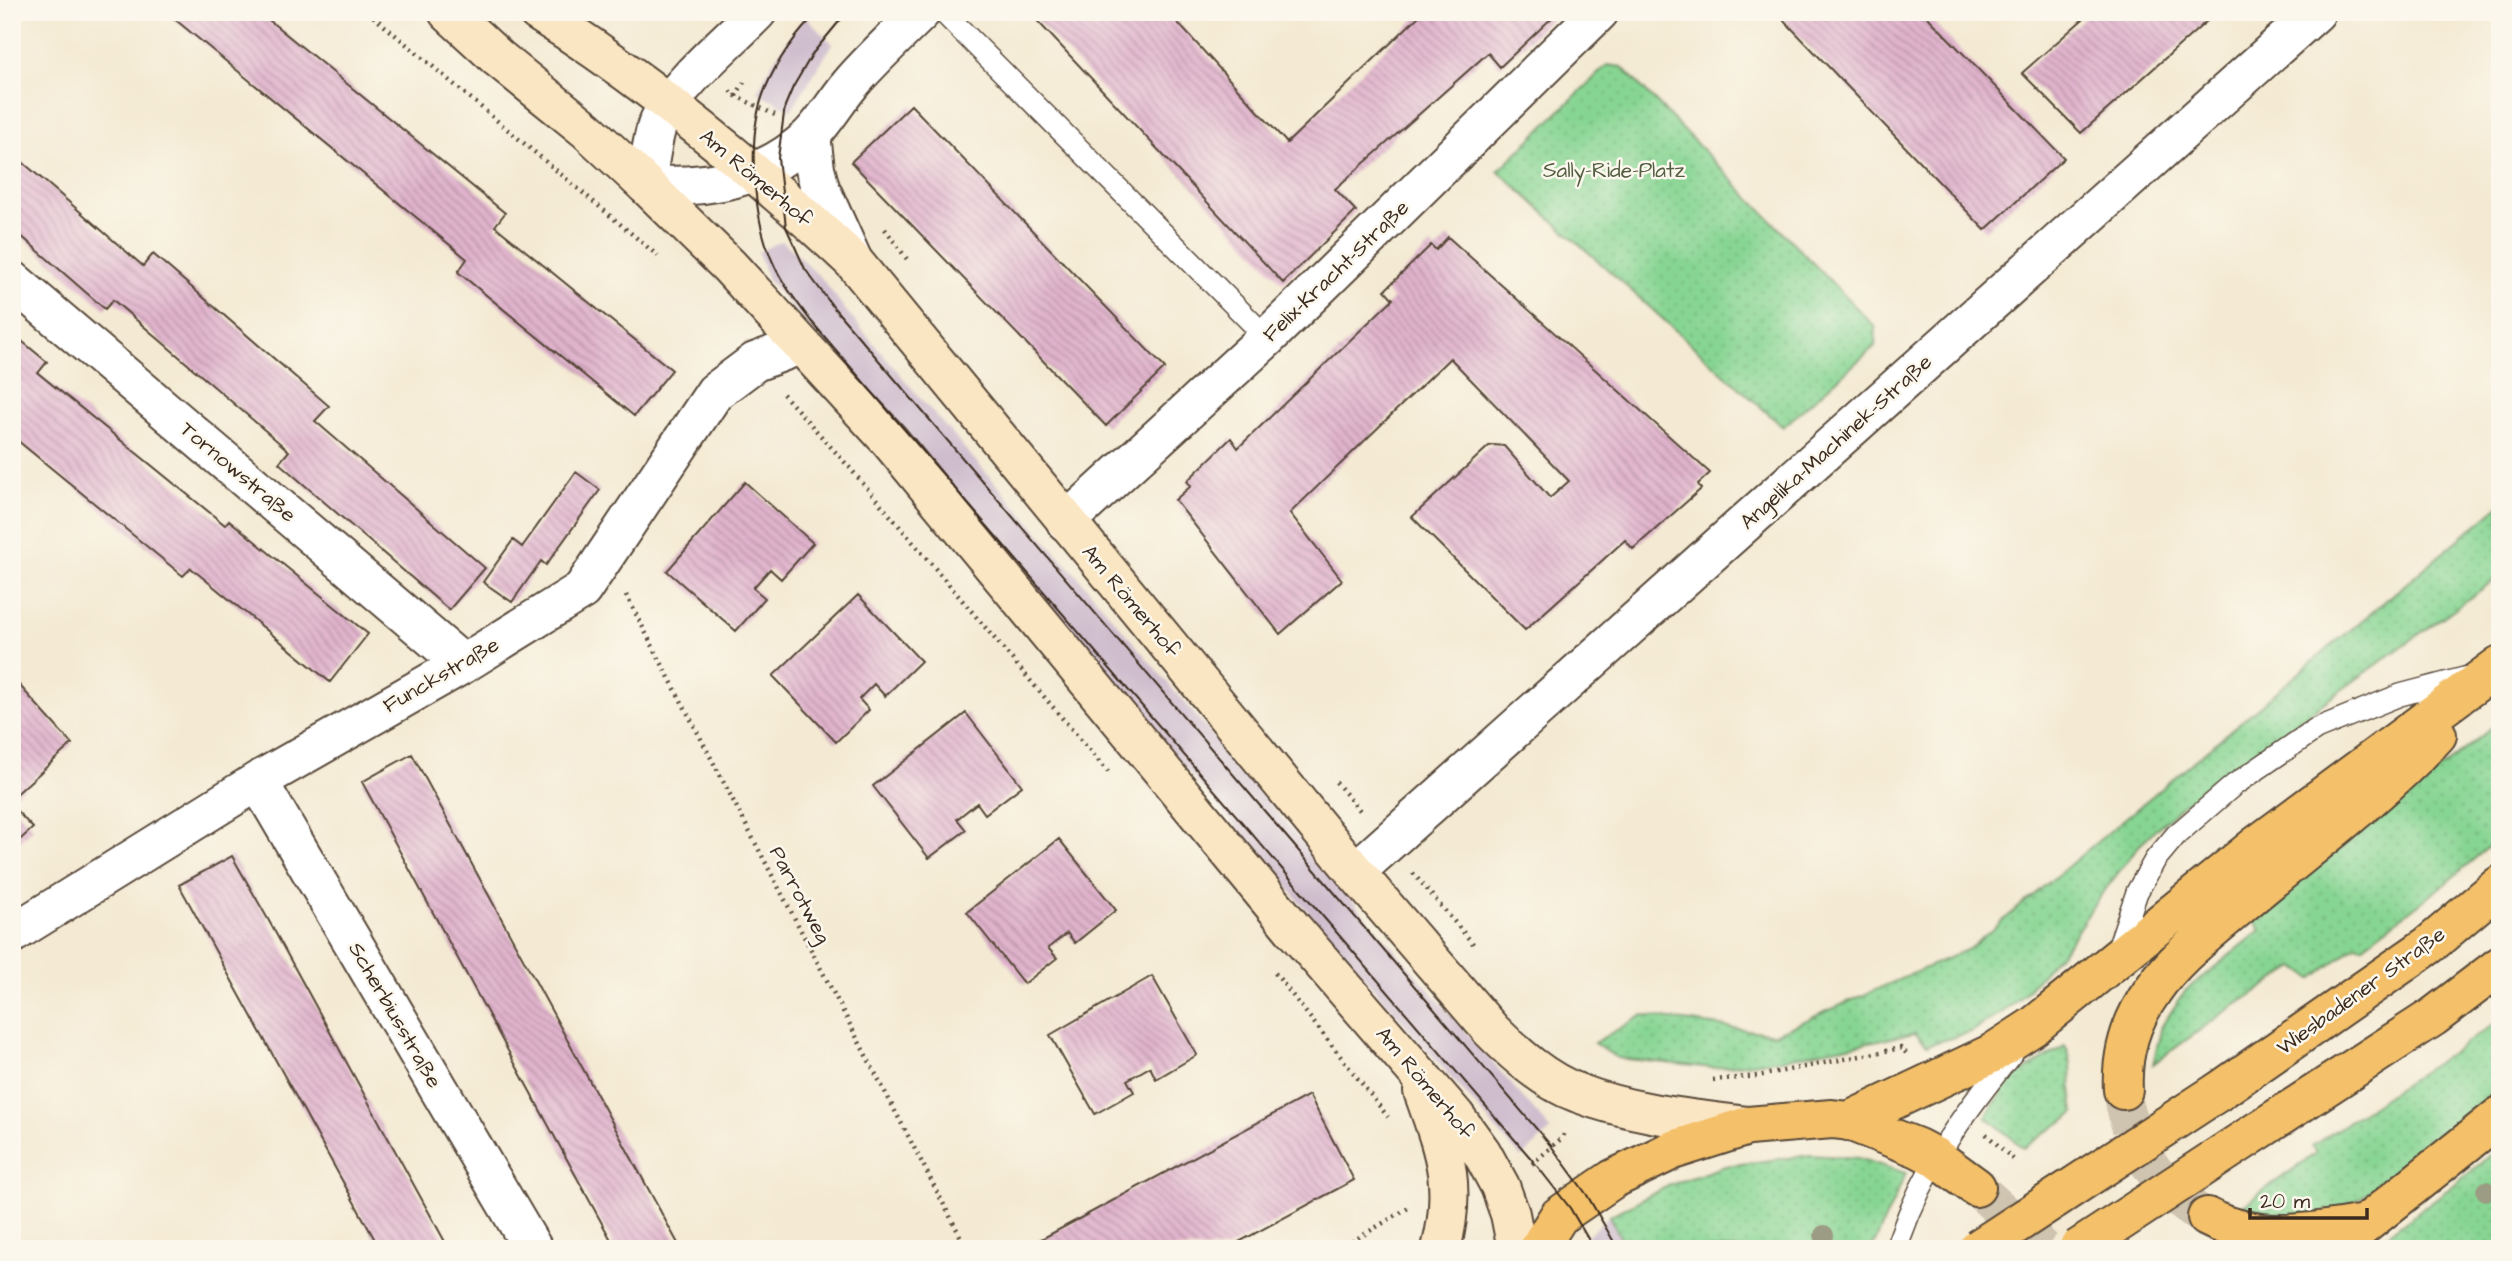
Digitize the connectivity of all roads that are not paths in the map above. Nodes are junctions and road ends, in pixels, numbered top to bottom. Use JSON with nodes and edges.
{"nodes":[{"id":1,"x":448,"y":12,"type":"edge"},
{"id":2,"x":538,"y":12,"type":"edge"},
{"id":3,"x":757,"y":12,"type":"edge"},
{"id":4,"x":921,"y":12,"type":"edge"},
{"id":5,"x":943,"y":12,"type":"edge"},
{"id":6,"x":1599,"y":12,"type":"edge"},
{"id":7,"x":2316,"y":12,"type":"edge"},
{"id":8,"x":668,"y":105,"type":"junction"},
{"id":9,"x":811,"y":135,"type":"junction"},
{"id":10,"x":755,"y":173,"type":"junction"},
{"id":11,"x":646,"y":185,"type":"junction"},
{"id":12,"x":852,"y":261,"type":"junction"},
{"id":13,"x":12,"y":280,"type":"edge"},
{"id":14,"x":1267,"y":338,"type":"junction"},
{"id":15,"x":800,"y":345,"type":"junction"},
{"id":16,"x":1066,"y":522,"type":"junction"},
{"id":17,"x":463,"y":664,"type":"junction"},
{"id":18,"x":2497,"y":668,"type":"edge"},
{"id":19,"x":258,"y":781,"type":"junction"},
{"id":20,"x":1355,"y":872,"type":"junction"},
{"id":21,"x":2500,"y":886,"type":"edge"},
{"id":22,"x":12,"y":934,"type":"edge"},
{"id":23,"x":2113,"y":962,"type":"junction"},
{"id":24,"x":2500,"y":966,"type":"edge"},
{"id":25,"x":2034,"y":1026,"type":"junction"},
{"id":26,"x":1415,"y":1069,"type":"junction"},
{"id":27,"x":2123,"y":1090,"type":"tunnel mouth"},
{"id":28,"x":2500,"y":1116,"type":"edge"},
{"id":29,"x":1849,"y":1121,"type":"junction"},
{"id":30,"x":1748,"y":1126,"type":"junction"},
{"id":31,"x":1935,"y":1157,"type":"junction"},
{"id":32,"x":1976,"y":1187,"type":"tunnel mouth"},
{"id":33,"x":1559,"y":1216,"type":"junction"},
{"id":34,"x":2207,"y":1217,"type":"tunnel mouth"},
{"id":35,"x":2366,"y":1223,"type":"junction"},
{"id":36,"x":1899,"y":1240,"type":"dead end"},
{"id":37,"x":533,"y":1249,"type":"edge"},
{"id":38,"x":1441,"y":1249,"type":"edge"},
{"id":39,"x":1517,"y":1249,"type":"edge"},
{"id":40,"x":1538,"y":1249,"type":"edge"},
{"id":41,"x":1978,"y":1249,"type":"edge"},
{"id":42,"x":2078,"y":1249,"type":"edge"},
{"id":43,"x":2334,"y":1249,"type":"edge"}],
"edges":[{"from":1,"to":11,"type":"main road","name":"Am Römerhof"},
{"from":2,"to":8,"type":"main road","name":"Am Römerhof"},
{"from":3,"to":8,"type":"street"},
{"from":4,"to":9,"type":"street"},
{"from":5,"to":14,"type":"lane"},
{"from":6,"to":14,"type":"street","name":"Felix-Kracht-Straße"},
{"from":7,"to":20,"type":"street","name":"Angelika-Machinek-Straße"},
{"from":8,"to":10,"type":"main road","name":"Am Römerhof"},
{"from":8,"to":11,"type":"street"},
{"from":9,"to":10,"type":"street"},
{"from":9,"to":12,"type":"street"},
{"from":10,"to":11,"type":"street"},
{"from":10,"to":12,"type":"main road","name":"Am Römerhof"},
{"from":11,"to":15,"type":"main road","name":"Am Römerhof"},
{"from":12,"to":16,"type":"main road","name":"Am Römerhof"},
{"from":13,"to":17,"type":"street","name":"Tornowstraße"},
{"from":14,"to":16,"type":"street","name":"Felix-Kracht-Straße"},
{"from":15,"to":17,"type":"street","name":"Funckstraße"},
{"from":15,"to":26,"type":"main road","name":"Am Römerhof"},
{"from":16,"to":20,"type":"main road","name":"Am Römerhof"},
{"from":17,"to":19,"type":"street","name":"Funckstraße"},
{"from":18,"to":23,"type":"main road"},
{"from":18,"to":23,"type":"lane"},
{"from":18,"to":27,"type":"main road"},
{"from":19,"to":22,"type":"street","name":"Funckstraße"},
{"from":19,"to":37,"type":"street","name":"Scherbiusstraße"},
{"from":20,"to":30,"type":"main road","name":"Am Römerhof"},
{"from":21,"to":41,"type":"main road","name":"Wiesbadener Straße","bridge":true},
{"from":23,"to":25,"type":"main road"},
{"from":24,"to":42,"type":"main road","bridge":true},
{"from":25,"to":29,"type":"main road"},
{"from":25,"to":31,"type":"lane"},
{"from":26,"to":38,"type":"main road"},
{"from":26,"to":39,"type":"main road","name":"Am Römerhof"},
{"from":28,"to":35,"type":"main road"},
{"from":29,"to":30,"type":"main road"},
{"from":29,"to":31,"type":"main road"},
{"from":30,"to":33,"type":"main road"},
{"from":31,"to":32,"type":"main road"},
{"from":31,"to":36,"type":"lane"},
{"from":33,"to":39,"type":"main road"},
{"from":33,"to":40,"type":"main road"},
{"from":34,"to":35,"type":"main road"},
{"from":35,"to":43,"type":"main road"}]}
